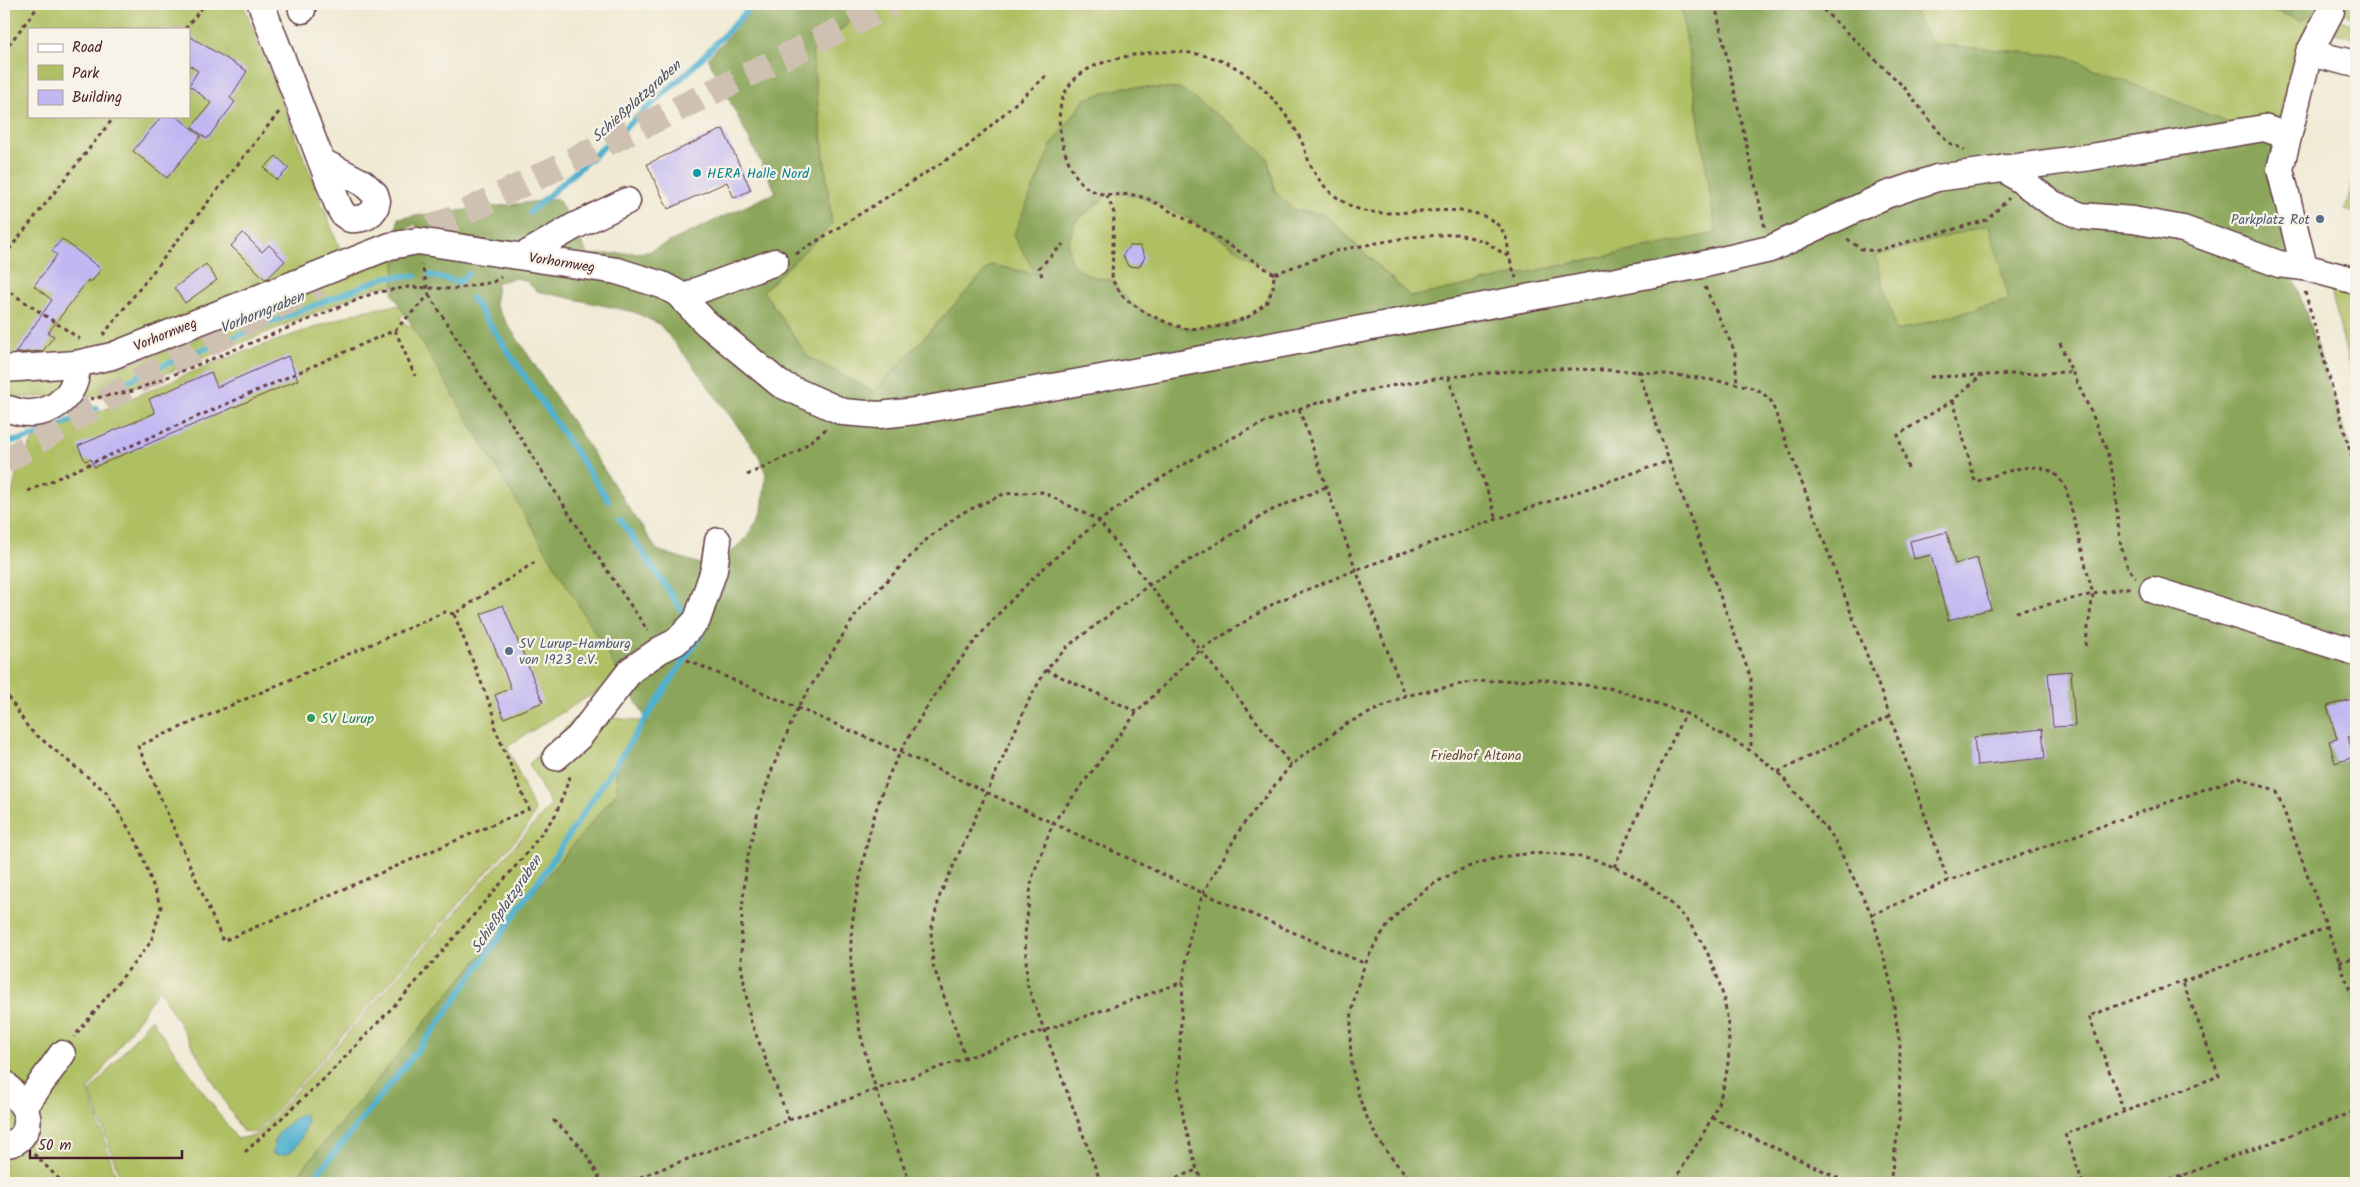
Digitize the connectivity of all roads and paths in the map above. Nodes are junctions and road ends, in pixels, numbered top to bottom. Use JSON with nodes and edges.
{"nodes":[{"id":1,"x":40,"y":4,"type":"edge"},
{"id":2,"x":205,"y":4,"type":"edge"},
{"id":3,"x":262,"y":4,"type":"edge"},
{"id":4,"x":1715,"y":4,"type":"edge"},
{"id":5,"x":1817,"y":4,"type":"edge"},
{"id":6,"x":2331,"y":12,"type":"dead end"},
{"id":7,"x":186,"y":28,"type":"edge"},
{"id":8,"x":4,"y":51,"type":"edge"},
{"id":9,"x":2309,"y":54,"type":"junction"},
{"id":10,"x":2356,"y":64,"type":"edge"},
{"id":11,"x":1046,"y":76,"type":"dead end"},
{"id":12,"x":295,"y":92,"type":"junction"},
{"id":13,"x":113,"y":118,"type":"edge"},
{"id":14,"x":2288,"y":136,"type":"junction"},
{"id":15,"x":1971,"y":153,"type":"dead end"},
{"id":16,"x":2013,"y":176,"type":"junction"},
{"id":17,"x":1107,"y":195,"type":"junction"},
{"id":18,"x":627,"y":201,"type":"dead end"},
{"id":19,"x":1832,"y":222,"type":"junction"},
{"id":20,"x":424,"y":242,"type":"junction"},
{"id":21,"x":1064,"y":244,"type":"dead end"},
{"id":22,"x":1770,"y":249,"type":"junction"},
{"id":23,"x":377,"y":251,"type":"junction"},
{"id":24,"x":4,"y":256,"type":"edge"},
{"id":25,"x":523,"y":256,"type":"junction"},
{"id":26,"x":1509,"y":257,"type":"junction"},
{"id":27,"x":775,"y":262,"type":"joint"},
{"id":28,"x":1696,"y":266,"type":"junction"},
{"id":29,"x":2304,"y":267,"type":"junction"},
{"id":30,"x":1274,"y":274,"type":"junction"},
{"id":31,"x":505,"y":275,"type":"dead end"},
{"id":32,"x":1042,"y":276,"type":"dead end"},
{"id":33,"x":2356,"y":281,"type":"edge"},
{"id":34,"x":426,"y":286,"type":"junction"},
{"id":35,"x":4,"y":288,"type":"edge"},
{"id":36,"x":428,"y":294,"type":"junction"},
{"id":37,"x":684,"y":299,"type":"junction"},
{"id":38,"x":1519,"y":301,"type":"junction"},
{"id":39,"x":395,"y":330,"type":"junction"},
{"id":40,"x":2060,"y":343,"type":"dead end"},
{"id":41,"x":88,"y":357,"type":"junction"},
{"id":42,"x":4,"y":369,"type":"edge"},
{"id":43,"x":1638,"y":370,"type":"junction"},
{"id":44,"x":2070,"y":372,"type":"junction"},
{"id":45,"x":1982,"y":375,"type":"junction"},
{"id":46,"x":415,"y":376,"type":"dead end"},
{"id":47,"x":1448,"y":377,"type":"junction"},
{"id":48,"x":1930,"y":377,"type":"dead end"},
{"id":49,"x":1737,"y":385,"type":"junction"},
{"id":50,"x":64,"y":399,"type":"junction"},
{"id":51,"x":1953,"y":400,"type":"junction"},
{"id":52,"x":4,"y":408,"type":"edge"},
{"id":53,"x":1299,"y":409,"type":"junction"},
{"id":54,"x":843,"y":412,"type":"junction"},
{"id":55,"x":1669,"y":462,"type":"junction"},
{"id":56,"x":1908,"y":468,"type":"dead end"},
{"id":57,"x":2356,"y":472,"type":"edge"},
{"id":58,"x":747,"y":475,"type":"dead end"},
{"id":59,"x":1326,"y":487,"type":"junction"},
{"id":60,"x":28,"y":491,"type":"dead end"},
{"id":61,"x":1497,"y":519,"type":"junction"},
{"id":62,"x":1098,"y":520,"type":"junction"},
{"id":63,"x":718,"y":541,"type":"dead end"},
{"id":64,"x":535,"y":562,"type":"dead end"},
{"id":65,"x":1356,"y":570,"type":"junction"},
{"id":66,"x":1150,"y":585,"type":"junction"},
{"id":67,"x":2153,"y":590,"type":"junction"},
{"id":68,"x":2093,"y":594,"type":"junction"},
{"id":69,"x":2016,"y":612,"type":"dead end"},
{"id":70,"x":454,"y":614,"type":"junction"},
{"id":71,"x":2085,"y":648,"type":"dead end"},
{"id":72,"x":660,"y":650,"type":"junction"},
{"id":73,"x":1200,"y":650,"type":"junction"},
{"id":74,"x":2356,"y":652,"type":"edge"},
{"id":75,"x":689,"y":662,"type":"dead end"},
{"id":76,"x":1046,"y":670,"type":"junction"},
{"id":77,"x":4,"y":690,"type":"edge"},
{"id":78,"x":1405,"y":696,"type":"junction"},
{"id":79,"x":798,"y":707,"type":"junction"},
{"id":80,"x":1138,"y":712,"type":"junction"},
{"id":81,"x":1685,"y":714,"type":"junction"},
{"id":82,"x":1890,"y":716,"type":"junction"},
{"id":83,"x":1750,"y":751,"type":"junction"},
{"id":84,"x":900,"y":752,"type":"junction"},
{"id":85,"x":564,"y":764,"type":"joint"},
{"id":86,"x":1291,"y":765,"type":"junction"},
{"id":87,"x":1778,"y":772,"type":"junction"},
{"id":88,"x":987,"y":791,"type":"junction"},
{"id":89,"x":1053,"y":823,"type":"junction"},
{"id":90,"x":1614,"y":867,"type":"junction"},
{"id":91,"x":1948,"y":881,"type":"junction"},
{"id":92,"x":1203,"y":893,"type":"junction"},
{"id":93,"x":1872,"y":915,"type":"junction"},
{"id":94,"x":2326,"y":928,"type":"junction"},
{"id":95,"x":2356,"y":957,"type":"edge"},
{"id":96,"x":2339,"y":962,"type":"junction"},
{"id":97,"x":1366,"y":964,"type":"junction"},
{"id":98,"x":2182,"y":980,"type":"junction"},
{"id":99,"x":1183,"y":982,"type":"junction"},
{"id":100,"x":2356,"y":1007,"type":"edge"},
{"id":101,"x":1043,"y":1030,"type":"junction"},
{"id":102,"x":62,"y":1054,"type":"joint"},
{"id":103,"x":966,"y":1059,"type":"junction"},
{"id":104,"x":4,"y":1083,"type":"edge"},
{"id":105,"x":876,"y":1090,"type":"junction"},
{"id":106,"x":24,"y":1108,"type":"junction"},
{"id":107,"x":2124,"y":1111,"type":"junction"},
{"id":108,"x":2356,"y":1111,"type":"edge"},
{"id":109,"x":1712,"y":1118,"type":"junction"},
{"id":110,"x":553,"y":1120,"type":"dead end"},
{"id":111,"x":789,"y":1120,"type":"junction"},
{"id":112,"x":12,"y":1141,"type":"edge"},
{"id":113,"x":245,"y":1152,"type":"dead end"},
{"id":114,"x":1197,"y":1170,"type":"junction"},
{"id":115,"x":2181,"y":1176,"type":"junction"},
{"id":116,"x":63,"y":1183,"type":"edge"},
{"id":117,"x":601,"y":1183,"type":"edge"},
{"id":118,"x":625,"y":1183,"type":"edge"},
{"id":119,"x":910,"y":1183,"type":"edge"},
{"id":120,"x":1101,"y":1183,"type":"edge"},
{"id":121,"x":1161,"y":1183,"type":"edge"},
{"id":122,"x":1204,"y":1183,"type":"edge"},
{"id":123,"x":1415,"y":1183,"type":"edge"},
{"id":124,"x":1677,"y":1183,"type":"edge"},
{"id":125,"x":1849,"y":1183,"type":"edge"},
{"id":126,"x":1890,"y":1183,"type":"edge"},
{"id":127,"x":2083,"y":1183,"type":"edge"},
{"id":128,"x":2162,"y":1183,"type":"edge"},
{"id":129,"x":2183,"y":1183,"type":"edge"}],
"edges":[{"from":1,"to":8,"type":"path"},
{"from":2,"to":7,"type":"path"},
{"from":3,"to":12,"type":"street"},
{"from":4,"to":22,"type":"path"},
{"from":5,"to":15,"type":"path"},
{"from":6,"to":9,"type":"street"},
{"from":9,"to":10,"type":"street"},
{"from":9,"to":14,"type":"street"},
{"from":11,"to":27,"type":"path"},
{"from":12,"to":23,"type":"street"},
{"from":12,"to":41,"type":"path"},
{"from":13,"to":24,"type":"path"},
{"from":14,"to":16,"type":"street","name":"Vorhornweg"},
{"from":14,"to":29,"type":"street"},
{"from":16,"to":19,"type":"street","name":"Vorhornweg"},
{"from":16,"to":19,"type":"path"},
{"from":16,"to":29,"type":"street"},
{"from":17,"to":26,"type":"path"},
{"from":17,"to":30,"type":"path"},
{"from":17,"to":30,"type":"path"},
{"from":18,"to":25,"type":"street"},
{"from":19,"to":22,"type":"street","name":"Vorhornweg"},
{"from":20,"to":23,"type":"street","name":"Vorhornweg"},
{"from":20,"to":25,"type":"street","name":"Vorhornweg"},
{"from":20,"to":34,"type":"path"},
{"from":21,"to":32,"type":"path"},
{"from":22,"to":28,"type":"street","name":"Vorhornweg"},
{"from":23,"to":41,"type":"street","name":"Vorhornweg"},
{"from":25,"to":37,"type":"street","name":"Vorhornweg"},
{"from":26,"to":30,"type":"path"},
{"from":26,"to":38,"type":"path"},
{"from":27,"to":37,"type":"street"},
{"from":28,"to":38,"type":"street","name":"Vorhornweg"},
{"from":28,"to":49,"type":"path"},
{"from":29,"to":33,"type":"street"},
{"from":29,"to":57,"type":"path"},
{"from":31,"to":34,"type":"path"},
{"from":34,"to":36,"type":"path"},
{"from":34,"to":50,"type":"path"},
{"from":35,"to":41,"type":"path"},
{"from":36,"to":39,"type":"path"},
{"from":36,"to":72,"type":"path"},
{"from":37,"to":54,"type":"street","name":"Vorhornweg"},
{"from":38,"to":54,"type":"street","name":"Vorhornweg"},
{"from":39,"to":46,"type":"path"},
{"from":39,"to":60,"type":"path"},
{"from":40,"to":44,"type":"path"},
{"from":41,"to":42,"type":"street","name":"Vorhornweg"},
{"from":41,"to":50,"type":"street"},
{"from":43,"to":47,"type":"path"},
{"from":43,"to":49,"type":"path"},
{"from":43,"to":55,"type":"path"},
{"from":44,"to":45,"type":"path"},
{"from":44,"to":67,"type":"path"},
{"from":45,"to":48,"type":"path"},
{"from":45,"to":51,"type":"path"},
{"from":47,"to":53,"type":"path"},
{"from":47,"to":61,"type":"path"},
{"from":49,"to":82,"type":"path"},
{"from":50,"to":52,"type":"street"},
{"from":51,"to":56,"type":"path"},
{"from":51,"to":68,"type":"path"},
{"from":53,"to":59,"type":"path"},
{"from":53,"to":62,"type":"path"},
{"from":54,"to":58,"type":"path"},
{"from":55,"to":61,"type":"path"},
{"from":55,"to":83,"type":"path"},
{"from":59,"to":65,"type":"path"},
{"from":59,"to":66,"type":"path"},
{"from":61,"to":65,"type":"path"},
{"from":62,"to":66,"type":"path"},
{"from":62,"to":79,"type":"path"},
{"from":62,"to":84,"type":"path"},
{"from":63,"to":72,"type":"street"},
{"from":64,"to":70,"type":"path"},
{"from":65,"to":73,"type":"path"},
{"from":65,"to":78,"type":"path"},
{"from":66,"to":73,"type":"path"},
{"from":66,"to":76,"type":"path"},
{"from":67,"to":68,"type":"path"},
{"from":67,"to":74,"type":"street"},
{"from":68,"to":69,"type":"path"},
{"from":68,"to":71,"type":"path"},
{"from":70,"to":70,"type":"path"},
{"from":72,"to":85,"type":"street"},
{"from":73,"to":80,"type":"path"},
{"from":73,"to":86,"type":"path"},
{"from":75,"to":79,"type":"path"},
{"from":76,"to":80,"type":"path"},
{"from":76,"to":88,"type":"path"},
{"from":77,"to":102,"type":"path"},
{"from":78,"to":81,"type":"path"},
{"from":78,"to":86,"type":"path"},
{"from":79,"to":84,"type":"path"},
{"from":79,"to":111,"type":"path"},
{"from":80,"to":89,"type":"path"},
{"from":81,"to":83,"type":"path"},
{"from":81,"to":90,"type":"path"},
{"from":82,"to":87,"type":"path"},
{"from":82,"to":91,"type":"path"},
{"from":83,"to":87,"type":"path"},
{"from":84,"to":88,"type":"path"},
{"from":84,"to":105,"type":"path"},
{"from":85,"to":113,"type":"path"},
{"from":86,"to":92,"type":"path"},
{"from":87,"to":93,"type":"path"},
{"from":88,"to":89,"type":"path"},
{"from":88,"to":103,"type":"path"},
{"from":89,"to":92,"type":"path"},
{"from":89,"to":101,"type":"path"},
{"from":90,"to":97,"type":"path"},
{"from":90,"to":109,"type":"path"},
{"from":91,"to":93,"type":"path"},
{"from":91,"to":94,"type":"path"},
{"from":92,"to":97,"type":"path"},
{"from":92,"to":99,"type":"path"},
{"from":93,"to":126,"type":"path"},
{"from":94,"to":96,"type":"path"},
{"from":94,"to":98,"type":"path"},
{"from":95,"to":96,"type":"path"},
{"from":96,"to":100,"type":"path"},
{"from":97,"to":123,"type":"path"},
{"from":98,"to":107,"type":"path"},
{"from":98,"to":107,"type":"path"},
{"from":99,"to":101,"type":"path"},
{"from":99,"to":114,"type":"path"},
{"from":101,"to":103,"type":"path"},
{"from":101,"to":120,"type":"path"},
{"from":102,"to":106,"type":"street"},
{"from":103,"to":105,"type":"path"},
{"from":104,"to":106,"type":"street"},
{"from":105,"to":111,"type":"path"},
{"from":105,"to":119,"type":"path"},
{"from":106,"to":112,"type":"street"},
{"from":107,"to":127,"type":"path"},
{"from":108,"to":115,"type":"path"},
{"from":109,"to":124,"type":"path"},
{"from":109,"to":125,"type":"path"},
{"from":110,"to":117,"type":"path"},
{"from":111,"to":118,"type":"path"},
{"from":112,"to":116,"type":"path"},
{"from":114,"to":121,"type":"path"},
{"from":114,"to":122,"type":"path"},
{"from":115,"to":128,"type":"path"},
{"from":115,"to":129,"type":"path"}]}
